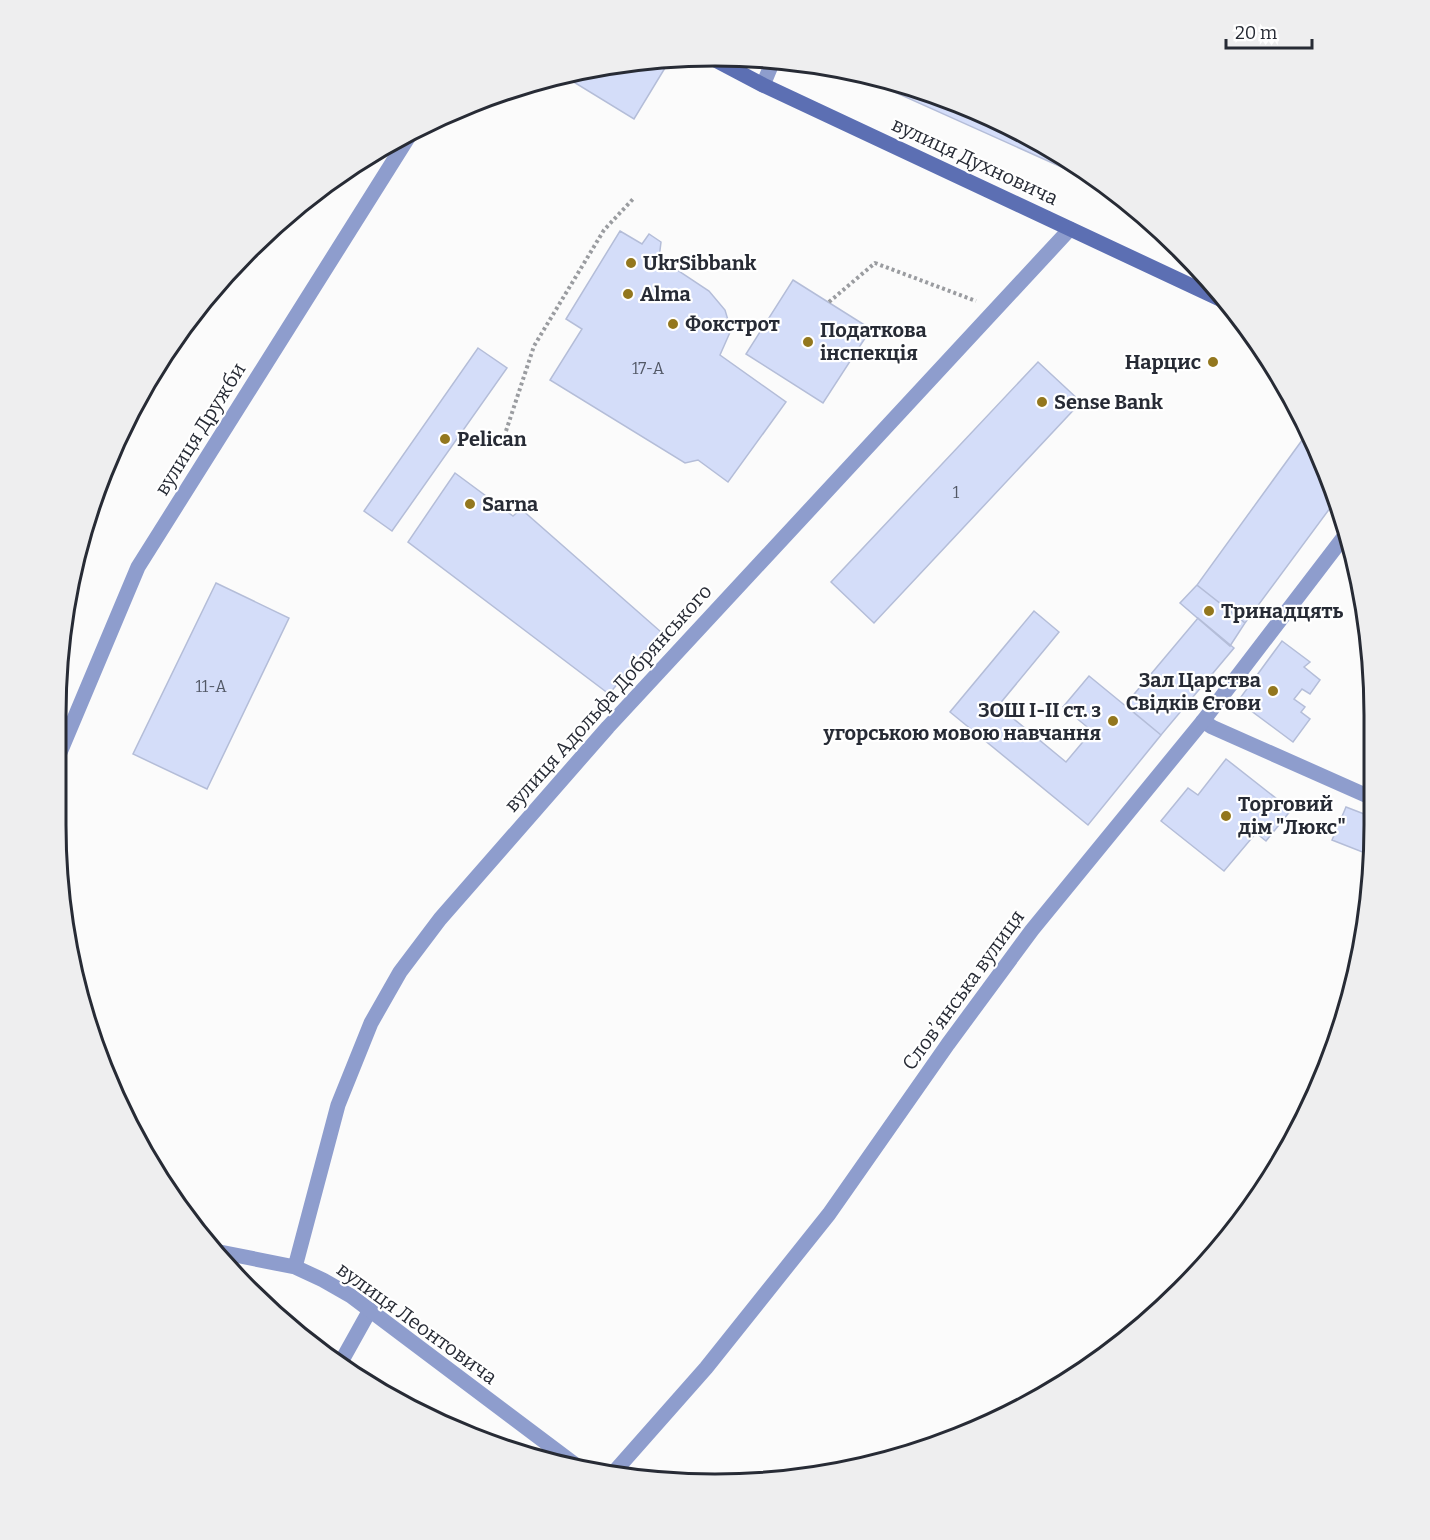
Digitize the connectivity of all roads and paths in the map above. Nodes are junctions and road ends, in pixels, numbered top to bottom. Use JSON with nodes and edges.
{"nodes":[{"id":1,"x":728,"y":66,"type":"edge"},
{"id":2,"x":770,"y":68,"type":"edge"},
{"id":3,"x":763,"y":85,"type":"junction"},
{"id":4,"x":403,"y":146,"type":"edge"},
{"id":5,"x":633,"y":199,"type":"dead end"},
{"id":6,"x":1070,"y":229,"type":"junction"},
{"id":7,"x":1209,"y":294,"type":"edge"},
{"id":8,"x":829,"y":302,"type":"dead end"},
{"id":9,"x":997,"y":307,"type":"junction"},
{"id":10,"x":506,"y":431,"type":"dead end"},
{"id":11,"x":1340,"y":541,"type":"edge"},
{"id":12,"x":1203,"y":721,"type":"junction"},
{"id":13,"x":66,"y":738,"type":"edge"},
{"id":14,"x":1364,"y":794,"type":"edge"},
{"id":15,"x":227,"y":1253,"type":"edge"},
{"id":16,"x":295,"y":1267,"type":"junction"},
{"id":17,"x":369,"y":1310,"type":"junction"},
{"id":18,"x":344,"y":1357,"type":"edge"},
{"id":19,"x":564,"y":1456,"type":"edge"},
{"id":20,"x":619,"y":1466,"type":"edge"}],
"edges":[{"from":1,"to":3,"type":"main road","name":"вулиця Духновича"},
{"from":2,"to":3,"type":"street"},
{"from":3,"to":6,"type":"main road","name":"вулиця Духновича"},
{"from":4,"to":13,"type":"street","name":"вулиця Дружби"},
{"from":5,"to":10,"type":"path"},
{"from":6,"to":7,"type":"main road","name":"вулиця Духновича"},
{"from":6,"to":9,"type":"street","name":"вулиця Адольфа Добрянського"},
{"from":8,"to":9,"type":"path"},
{"from":9,"to":16,"type":"street","name":"вулиця Адольфа Добрянського"},
{"from":11,"to":12,"type":"street","name":"Словʼянська вулиця"},
{"from":12,"to":14,"type":"street"},
{"from":12,"to":20,"type":"street","name":"Словʼянська вулиця"},
{"from":15,"to":16,"type":"street","name":"вулиця Леонтовича"},
{"from":16,"to":17,"type":"street","name":"вулиця Леонтовича"},
{"from":17,"to":18,"type":"street"},
{"from":17,"to":19,"type":"street","name":"вулиця Леонтовича"}]}
